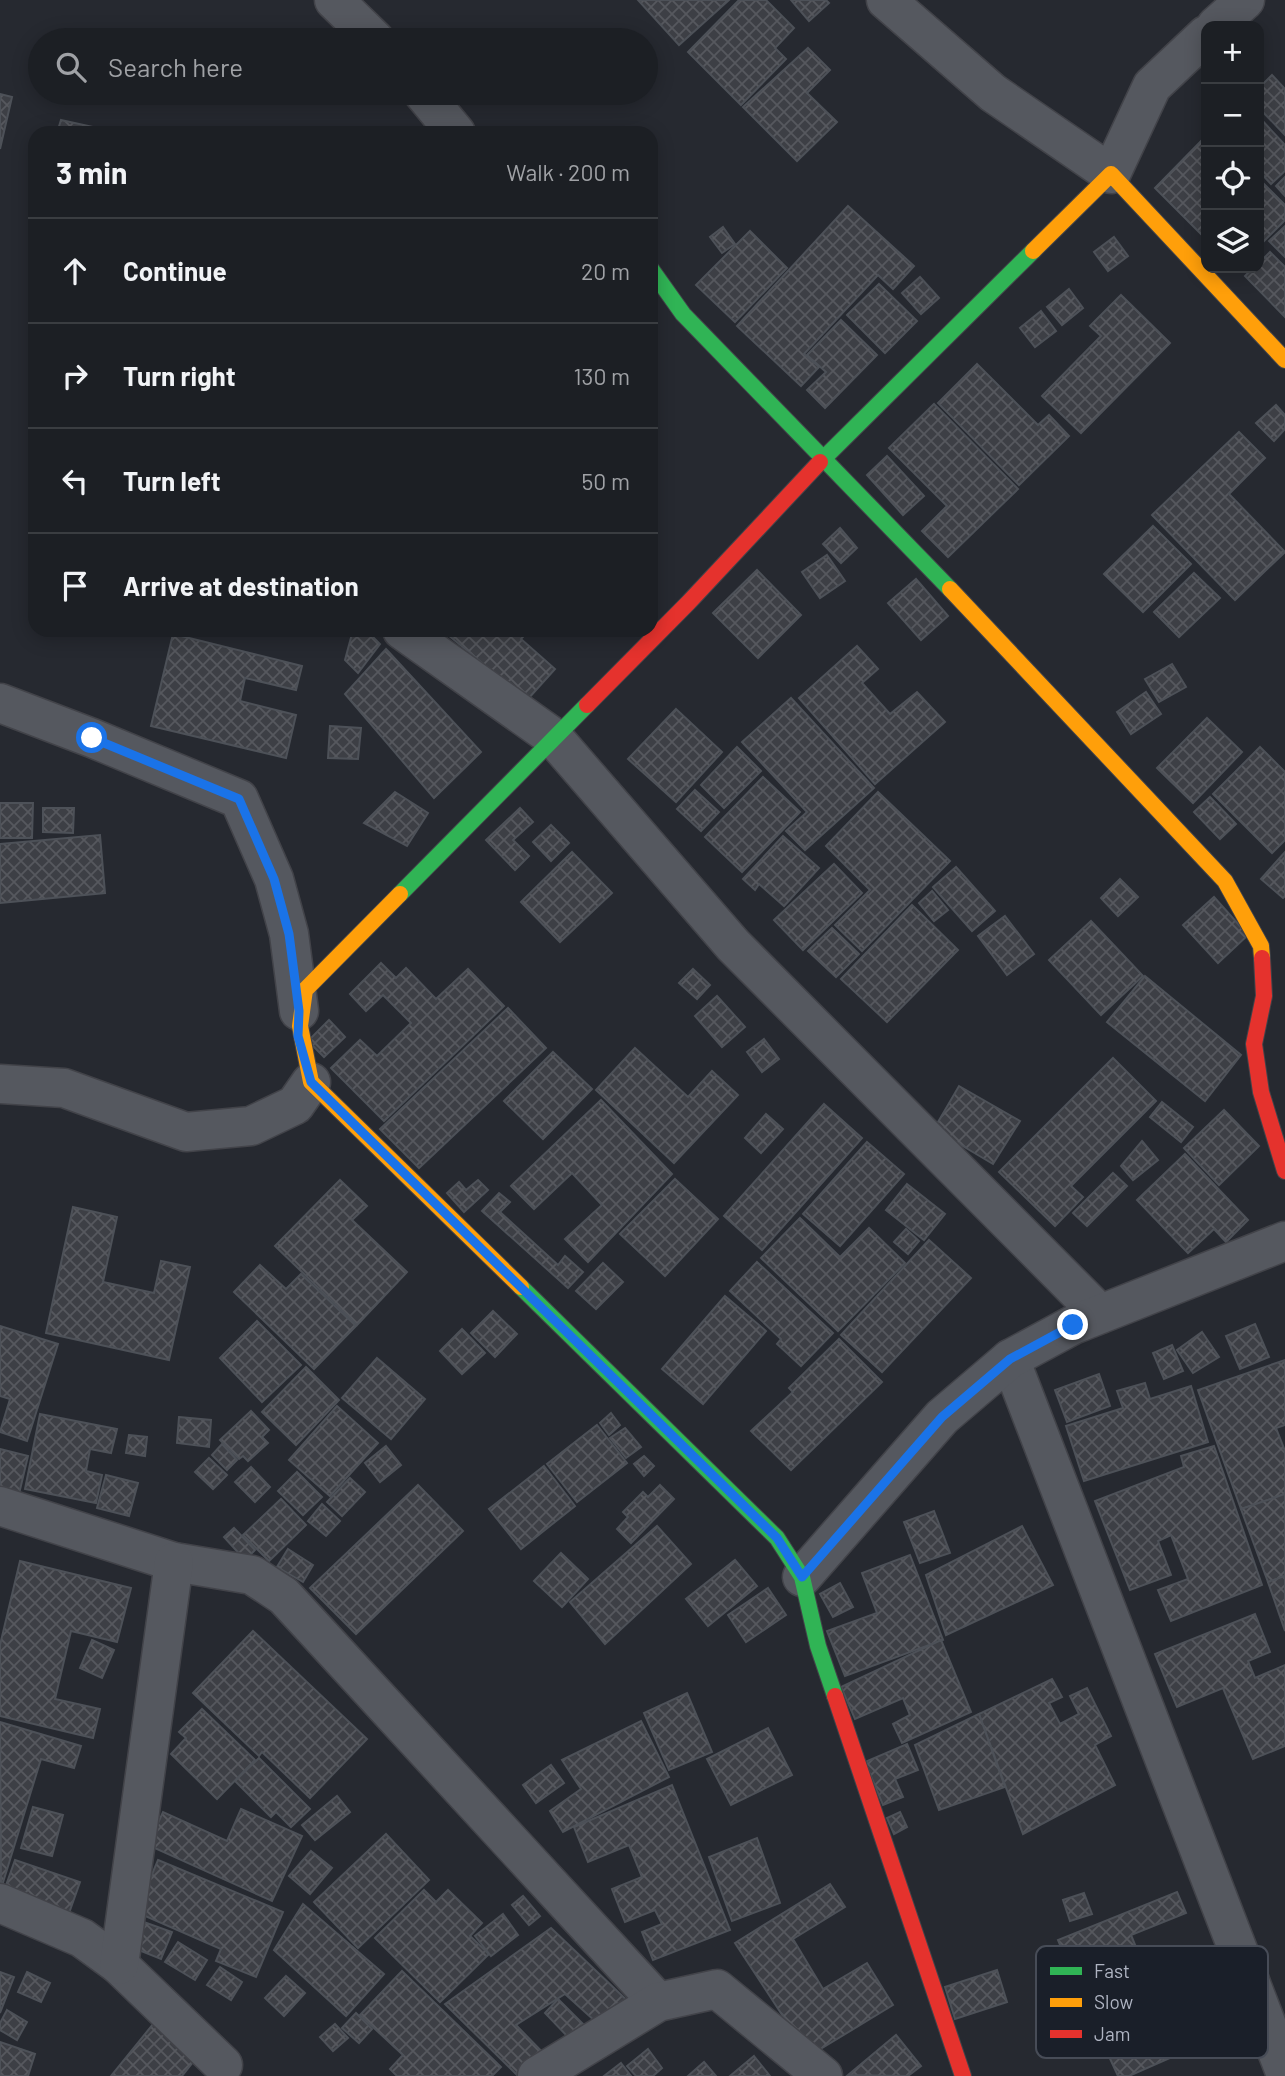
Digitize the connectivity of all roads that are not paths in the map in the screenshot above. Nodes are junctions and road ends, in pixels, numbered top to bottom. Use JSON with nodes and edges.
{"nodes":[{"id":1,"x":334,"y":0,"type":"edge"},
{"id":2,"x":886,"y":0,"type":"edge"},
{"id":3,"x":1245,"y":0,"type":"edge"},
{"id":4,"x":1222,"y":21,"type":"edge"},
{"id":5,"x":363,"y":28,"type":"edge"},
{"id":6,"x":1201,"y":40,"type":"edge"},
{"id":7,"x":433,"y":105,"type":"edge"},
{"id":8,"x":450,"y":126,"type":"edge"},
{"id":9,"x":1111,"y":174,"type":"junction"},
{"id":10,"x":658,"y":279,"type":"edge"},
{"id":11,"x":1285,"y":360,"type":"edge"},
{"id":12,"x":824,"y":457,"type":"junction"},
{"id":13,"x":658,"y":634,"type":"edge"},
{"id":14,"x":412,"y":637,"type":"edge"},
{"id":15,"x":654,"y":637,"type":"edge"},
{"id":16,"x":0,"y":704,"type":"edge"},
{"id":17,"x":553,"y":737,"type":"junction"},
{"id":18,"x":299,"y":1011,"type":"junction"},
{"id":19,"x":311,"y":1082,"type":"junction"},
{"id":20,"x":0,"y":1084,"type":"edge"},
{"id":21,"x":1285,"y":1171,"type":"edge"},
{"id":22,"x":1285,"y":1241,"type":"edge"},
{"id":23,"x":1100,"y":1314,"type":"junction"},
{"id":24,"x":1010,"y":1359,"type":"junction"},
{"id":25,"x":0,"y":1506,"type":"edge"},
{"id":26,"x":174,"y":1562,"type":"junction"},
{"id":27,"x":802,"y":1577,"type":"junction"},
{"id":28,"x":0,"y":1903,"type":"edge"},
{"id":29,"x":1236,"y":1946,"type":"edge"},
{"id":30,"x":119,"y":1965,"type":"junction"},
{"id":31,"x":658,"y":2003,"type":"junction"},
{"id":32,"x":1268,"y":2028,"type":"edge"},
{"id":33,"x":223,"y":2065,"type":"dead end"},
{"id":34,"x":1285,"y":2072,"type":"edge"},
{"id":35,"x":537,"y":2076,"type":"edge"},
{"id":36,"x":823,"y":2076,"type":"edge"},
{"id":37,"x":963,"y":2076,"type":"edge"}],
"edges":[{"from":1,"to":5,"type":"street"},
{"from":2,"to":9,"type":"street"},
{"from":3,"to":4,"type":"street"},
{"from":6,"to":9,"type":"street"},
{"from":7,"to":8,"type":"street"},
{"from":9,"to":11,"type":"street"},
{"from":9,"to":12,"type":"street"},
{"from":10,"to":12,"type":"street"},
{"from":12,"to":13,"type":"street"},
{"from":12,"to":21,"type":"street"},
{"from":14,"to":17,"type":"street"},
{"from":15,"to":17,"type":"street"},
{"from":16,"to":18,"type":"street"},
{"from":17,"to":18,"type":"street"},
{"from":17,"to":23,"type":"street"},
{"from":18,"to":19,"type":"street"},
{"from":19,"to":20,"type":"street"},
{"from":19,"to":27,"type":"street"},
{"from":22,"to":23,"type":"street"},
{"from":23,"to":24,"type":"street"},
{"from":24,"to":27,"type":"street"},
{"from":24,"to":29,"type":"street"},
{"from":25,"to":26,"type":"street"},
{"from":26,"to":30,"type":"street"},
{"from":26,"to":31,"type":"street"},
{"from":27,"to":37,"type":"street"},
{"from":28,"to":30,"type":"street"},
{"from":30,"to":33,"type":"street"},
{"from":31,"to":35,"type":"street"},
{"from":31,"to":36,"type":"street"},
{"from":32,"to":34,"type":"street"}]}
